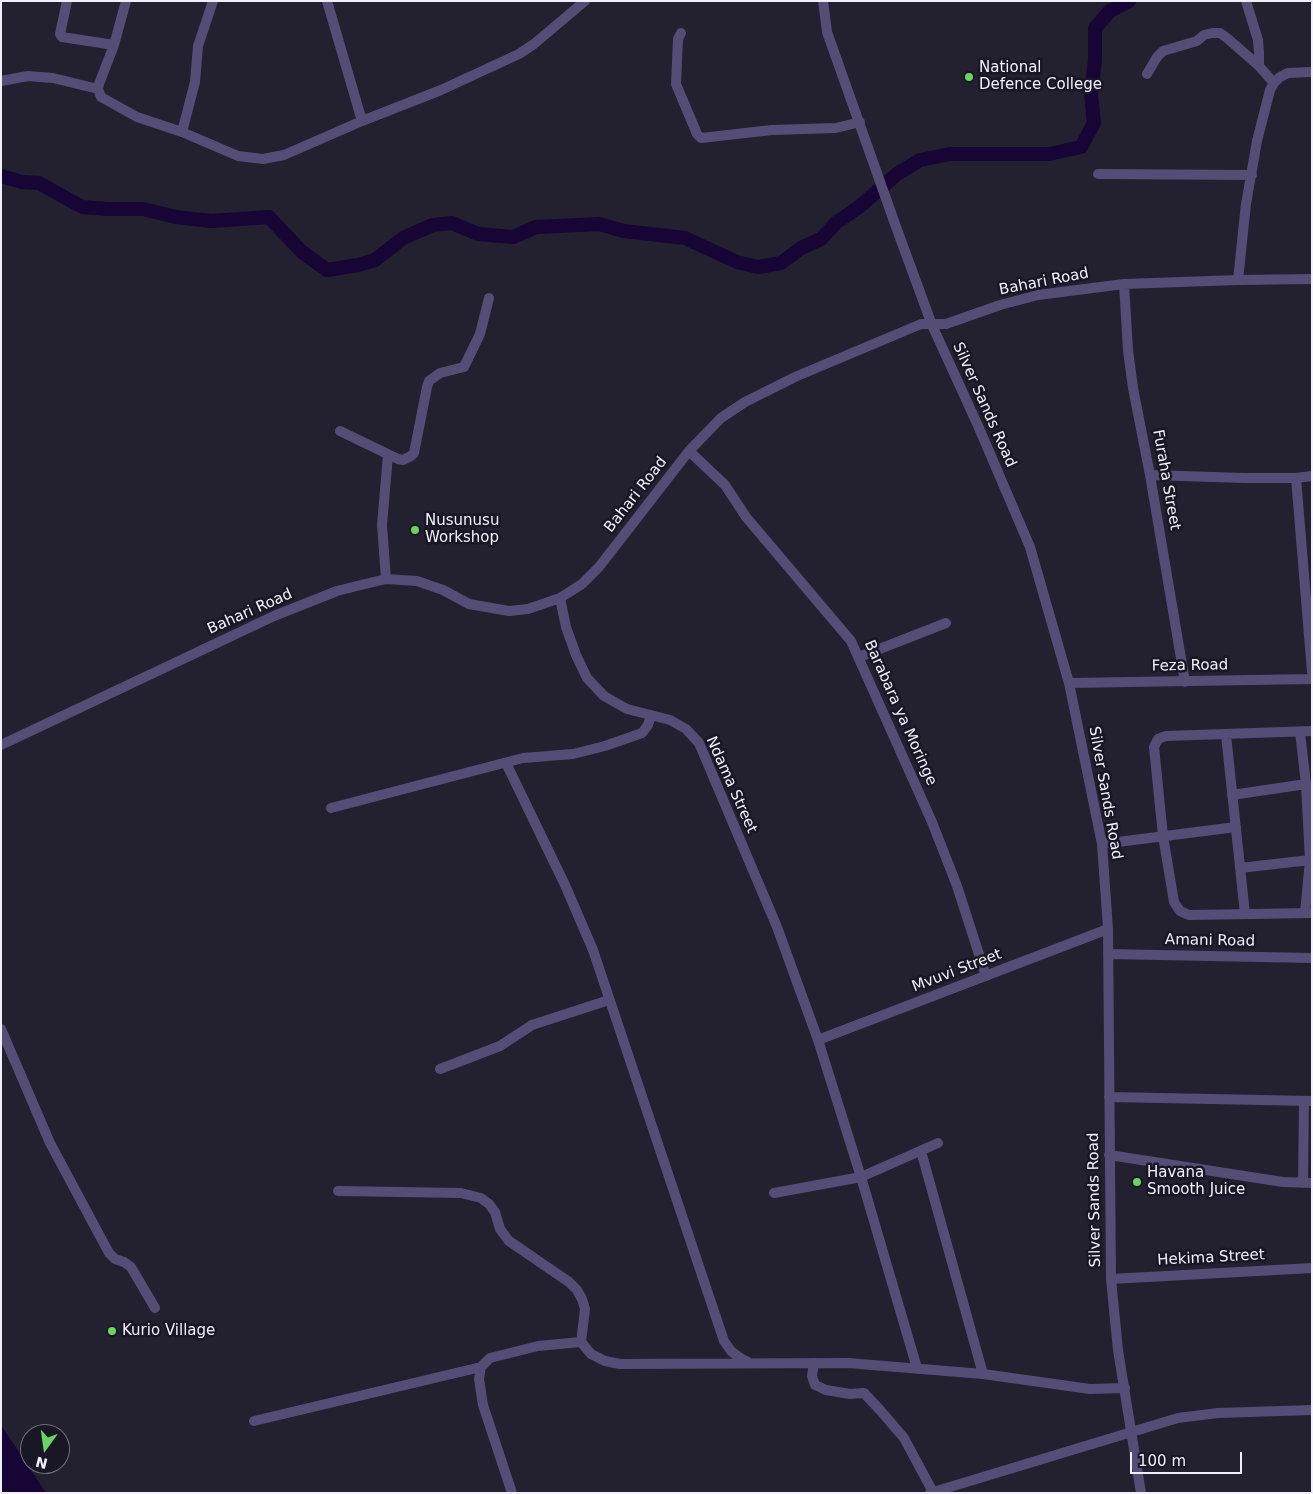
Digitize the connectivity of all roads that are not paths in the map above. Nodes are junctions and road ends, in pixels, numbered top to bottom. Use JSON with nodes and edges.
{"nodes":[{"id":1,"x":67,"y":1,"type":"edge"},
{"id":2,"x":126,"y":1,"type":"edge"},
{"id":3,"x":212,"y":1,"type":"edge"},
{"id":4,"x":327,"y":1,"type":"edge"},
{"id":5,"x":585,"y":1,"type":"edge"},
{"id":6,"x":823,"y":1,"type":"edge"},
{"id":7,"x":1246,"y":1,"type":"edge"},
{"id":8,"x":681,"y":33,"type":"dead end"},
{"id":9,"x":114,"y":45,"type":"junction"},
{"id":10,"x":1259,"y":66,"type":"junction"},
{"id":11,"x":1312,"y":72,"type":"edge"},
{"id":12,"x":1147,"y":74,"type":"dead end"},
{"id":13,"x":1,"y":81,"type":"edge"},
{"id":14,"x":1274,"y":82,"type":"junction"},
{"id":15,"x":98,"y":89,"type":"junction"},
{"id":16,"x":362,"y":121,"type":"junction"},
{"id":17,"x":860,"y":122,"type":"junction"},
{"id":18,"x":182,"y":132,"type":"junction"},
{"id":19,"x":1098,"y":174,"type":"dead end"},
{"id":20,"x":1252,"y":174,"type":"junction"},
{"id":21,"x":1238,"y":280,"type":"junction"},
{"id":22,"x":1312,"y":280,"type":"edge"},
{"id":23,"x":1124,"y":284,"type":"junction"},
{"id":24,"x":490,"y":298,"type":"dead end"},
{"id":25,"x":932,"y":325,"type":"junction"},
{"id":26,"x":340,"y":431,"type":"dead end"},
{"id":27,"x":689,"y":451,"type":"junction"},
{"id":28,"x":388,"y":455,"type":"junction"},
{"id":29,"x":1150,"y":475,"type":"junction"},
{"id":30,"x":1312,"y":476,"type":"edge"},
{"id":31,"x":1296,"y":478,"type":"junction"},
{"id":32,"x":386,"y":579,"type":"junction"},
{"id":33,"x":560,"y":598,"type":"junction"},
{"id":34,"x":946,"y":623,"type":"dead end"},
{"id":35,"x":859,"y":657,"type":"junction"},
{"id":36,"x":1312,"y":672,"type":"edge"},
{"id":37,"x":1312,"y":679,"type":"edge"},
{"id":38,"x":1185,"y":682,"type":"junction"},
{"id":39,"x":1069,"y":683,"type":"junction"},
{"id":40,"x":651,"y":715,"type":"junction"},
{"id":41,"x":1312,"y":731,"type":"edge"},
{"id":42,"x":1300,"y":732,"type":"junction"},
{"id":43,"x":1226,"y":735,"type":"junction"},
{"id":44,"x":1,"y":745,"type":"edge"},
{"id":45,"x":506,"y":762,"type":"junction"},
{"id":46,"x":1306,"y":784,"type":"junction"},
{"id":47,"x":1232,"y":795,"type":"junction"},
{"id":48,"x":332,"y":808,"type":"dead end"},
{"id":49,"x":1236,"y":828,"type":"junction"},
{"id":50,"x":1163,"y":836,"type":"junction"},
{"id":51,"x":1102,"y":844,"type":"junction"},
{"id":52,"x":1310,"y":860,"type":"junction"},
{"id":53,"x":1240,"y":868,"type":"junction"},
{"id":54,"x":1308,"y":913,"type":"edge"},
{"id":55,"x":1246,"y":914,"type":"junction"},
{"id":56,"x":1108,"y":929,"type":"junction"},
{"id":57,"x":1108,"y":954,"type":"junction"},
{"id":58,"x":1312,"y":958,"type":"edge"},
{"id":59,"x":986,"y":976,"type":"junction"},
{"id":60,"x":609,"y":1000,"type":"junction"},
{"id":61,"x":1,"y":1029,"type":"edge"},
{"id":62,"x":818,"y":1040,"type":"junction"},
{"id":63,"x":440,"y":1069,"type":"dead end"},
{"id":64,"x":1109,"y":1097,"type":"junction"},
{"id":65,"x":1308,"y":1101,"type":"edge"},
{"id":66,"x":938,"y":1143,"type":"dead end"},
{"id":67,"x":921,"y":1151,"type":"junction"},
{"id":68,"x":1109,"y":1155,"type":"junction"},
{"id":69,"x":861,"y":1176,"type":"junction"},
{"id":70,"x":1308,"y":1183,"type":"edge"},
{"id":71,"x":338,"y":1191,"type":"dead end"},
{"id":72,"x":774,"y":1193,"type":"dead end"},
{"id":73,"x":1312,"y":1268,"type":"edge"},
{"id":74,"x":1111,"y":1279,"type":"junction"},
{"id":75,"x":155,"y":1308,"type":"dead end"},
{"id":76,"x":581,"y":1342,"type":"junction"},
{"id":77,"x":751,"y":1363,"type":"junction"},
{"id":78,"x":814,"y":1363,"type":"junction"},
{"id":79,"x":481,"y":1366,"type":"junction"},
{"id":80,"x":917,"y":1368,"type":"junction"},
{"id":81,"x":983,"y":1374,"type":"junction"},
{"id":82,"x":1125,"y":1388,"type":"junction"},
{"id":83,"x":1312,"y":1410,"type":"edge"},
{"id":84,"x":254,"y":1421,"type":"dead end"},
{"id":85,"x":1131,"y":1432,"type":"junction"},
{"id":86,"x":931,"y":1492,"type":"edge"},
{"id":87,"x":512,"y":1493,"type":"edge"},
{"id":88,"x":1141,"y":1493,"type":"edge"}],
"edges":[{"from":1,"to":9,"type":"street"},
{"from":2,"to":9,"type":"street"},
{"from":3,"to":18,"type":"street"},
{"from":4,"to":16,"type":"street"},
{"from":5,"to":16,"type":"street"},
{"from":6,"to":17,"type":"street","name":"Silver Sands Road"},
{"from":7,"to":10,"type":"street"},
{"from":8,"to":17,"type":"street"},
{"from":9,"to":15,"type":"street"},
{"from":10,"to":12,"type":"street"},
{"from":10,"to":14,"type":"street"},
{"from":11,"to":14,"type":"street"},
{"from":13,"to":15,"type":"street"},
{"from":14,"to":20,"type":"street"},
{"from":15,"to":18,"type":"street"},
{"from":16,"to":18,"type":"street"},
{"from":17,"to":25,"type":"street","name":"Silver Sands Road"},
{"from":19,"to":20,"type":"street"},
{"from":20,"to":21,"type":"street"},
{"from":21,"to":22,"type":"street","name":"Bahari Road"},
{"from":21,"to":23,"type":"street","name":"Bahari Road"},
{"from":23,"to":25,"type":"street","name":"Bahari Road"},
{"from":23,"to":29,"type":"street","name":"Furaha Street"},
{"from":24,"to":28,"type":"street"},
{"from":25,"to":27,"type":"street","name":"Bahari Road"},
{"from":25,"to":39,"type":"street","name":"Silver Sands Road"},
{"from":26,"to":28,"type":"street"},
{"from":27,"to":33,"type":"street","name":"Bahari Road"},
{"from":27,"to":35,"type":"street","name":"Barabara ya Moringe"},
{"from":28,"to":32,"type":"street"},
{"from":29,"to":31,"type":"street"},
{"from":29,"to":38,"type":"street","name":"Furaha Street"},
{"from":30,"to":31,"type":"street"},
{"from":31,"to":36,"type":"street"},
{"from":32,"to":33,"type":"street","name":"Bahari Road"},
{"from":32,"to":44,"type":"street","name":"Bahari Road"},
{"from":33,"to":40,"type":"street","name":"Ndama Street"},
{"from":34,"to":35,"type":"street"},
{"from":35,"to":59,"type":"street","name":"Barabara ya Moringe"},
{"from":37,"to":38,"type":"street","name":"Feza Road"},
{"from":38,"to":39,"type":"street","name":"Feza Road"},
{"from":39,"to":51,"type":"street","name":"Silver Sands Road"},
{"from":40,"to":45,"type":"street"},
{"from":40,"to":62,"type":"street","name":"Ndama Street"},
{"from":41,"to":42,"type":"street"},
{"from":42,"to":43,"type":"street"},
{"from":42,"to":46,"type":"street"},
{"from":43,"to":47,"type":"street"},
{"from":43,"to":50,"type":"street"},
{"from":45,"to":48,"type":"street"},
{"from":45,"to":60,"type":"street"},
{"from":46,"to":47,"type":"street"},
{"from":46,"to":52,"type":"street"},
{"from":47,"to":49,"type":"street"},
{"from":49,"to":50,"type":"street"},
{"from":49,"to":53,"type":"street"},
{"from":50,"to":51,"type":"street"},
{"from":50,"to":55,"type":"street"},
{"from":51,"to":56,"type":"street","name":"Silver Sands Road"},
{"from":52,"to":53,"type":"street"},
{"from":52,"to":54,"type":"street"},
{"from":53,"to":55,"type":"street"},
{"from":54,"to":55,"type":"street"},
{"from":56,"to":57,"type":"street","name":"Silver Sands Road"},
{"from":56,"to":59,"type":"street","name":"Mvuvi Street"},
{"from":57,"to":58,"type":"street","name":"Amani Road"},
{"from":57,"to":64,"type":"street","name":"Silver Sands Road"},
{"from":59,"to":62,"type":"street","name":"Mvuvi Street"},
{"from":60,"to":63,"type":"street"},
{"from":60,"to":77,"type":"street"},
{"from":61,"to":75,"type":"street"},
{"from":62,"to":69,"type":"street","name":"Ndama Street"},
{"from":64,"to":65,"type":"street"},
{"from":64,"to":68,"type":"street","name":"Silver Sands Road"},
{"from":65,"to":70,"type":"street"},
{"from":66,"to":67,"type":"street"},
{"from":67,"to":69,"type":"street"},
{"from":67,"to":81,"type":"street"},
{"from":68,"to":70,"type":"street"},
{"from":68,"to":74,"type":"street","name":"Silver Sands Road"},
{"from":69,"to":72,"type":"street"},
{"from":69,"to":80,"type":"street","name":"Ndama Street"},
{"from":71,"to":76,"type":"street"},
{"from":73,"to":74,"type":"street","name":"Hekima Street"},
{"from":74,"to":82,"type":"street","name":"Silver Sands Road"},
{"from":76,"to":77,"type":"street"},
{"from":76,"to":79,"type":"street"},
{"from":77,"to":78,"type":"street"},
{"from":78,"to":80,"type":"street"},
{"from":78,"to":86,"type":"street"},
{"from":79,"to":84,"type":"street"},
{"from":79,"to":87,"type":"street"},
{"from":80,"to":81,"type":"street"},
{"from":81,"to":82,"type":"street"},
{"from":82,"to":85,"type":"street","name":"Silver Sands Road"},
{"from":83,"to":85,"type":"street"},
{"from":85,"to":86,"type":"street"},
{"from":85,"to":88,"type":"street","name":"Silver Sands Road"}]}
